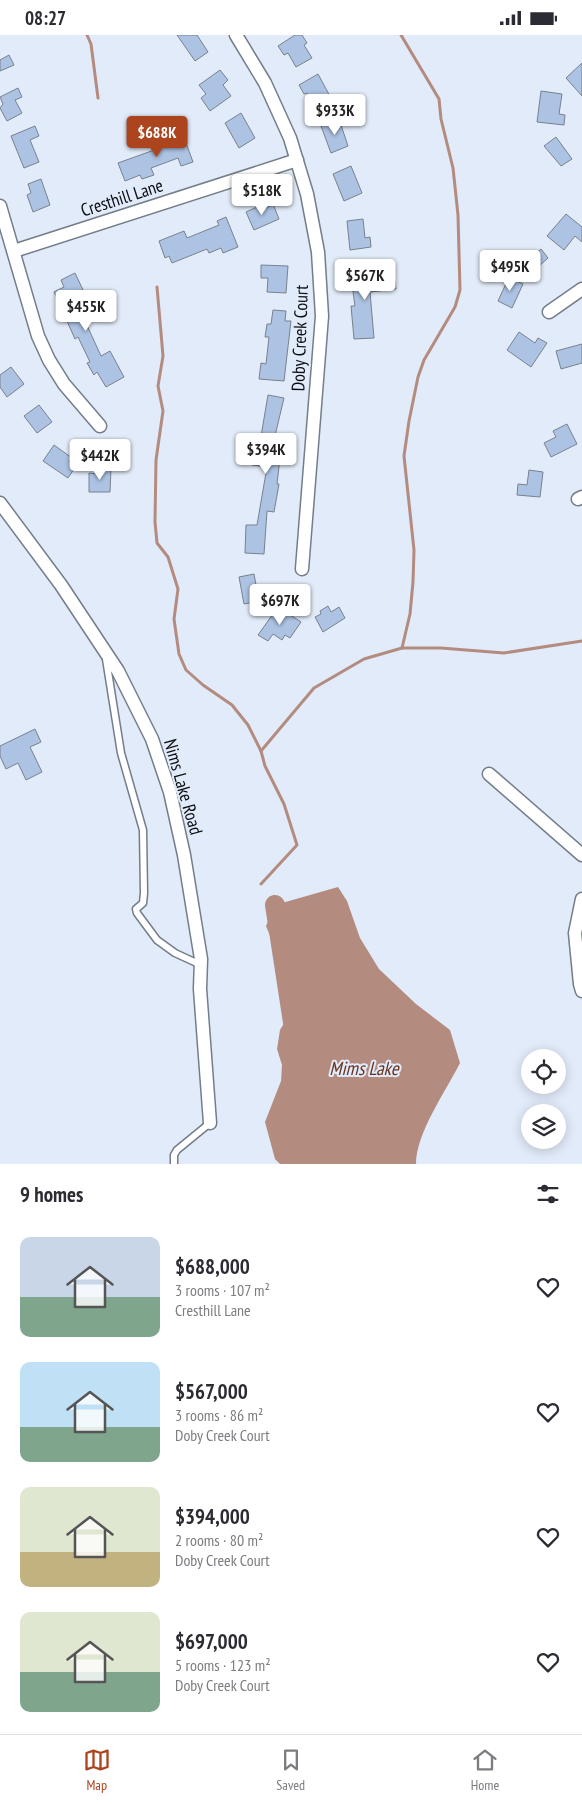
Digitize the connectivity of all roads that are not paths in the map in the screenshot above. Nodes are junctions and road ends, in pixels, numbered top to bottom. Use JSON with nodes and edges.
{"nodes":[{"id":1,"x":236,"y":35,"type":"edge"},
{"id":2,"x":297,"y":160,"type":"junction"},
{"id":3,"x":0,"y":206,"type":"edge"},
{"id":4,"x":14,"y":251,"type":"junction"},
{"id":5,"x":582,"y":289,"type":"edge"},
{"id":6,"x":549,"y":312,"type":"dead end"},
{"id":7,"x":100,"y":426,"type":"dead end"},
{"id":8,"x":0,"y":503,"type":"edge"},
{"id":9,"x":302,"y":569,"type":"dead end"},
{"id":10,"x":105,"y":651,"type":"junction"},
{"id":11,"x":489,"y":774,"type":"dead end"},
{"id":12,"x":582,"y":855,"type":"edge"},
{"id":13,"x":582,"y":899,"type":"edge"},
{"id":14,"x":201,"y":965,"type":"junction"},
{"id":15,"x":582,"y":991,"type":"edge"},
{"id":16,"x":210,"y":1123,"type":"joint"},
{"id":17,"x":174,"y":1164,"type":"edge"}],
"edges":[{"from":1,"to":2,"type":"street","name":"Doby Creek Court"},
{"from":2,"to":4,"type":"street","name":"Cresthill Lane"},
{"from":2,"to":9,"type":"street","name":"Doby Creek Court"},
{"from":3,"to":4,"type":"street"},
{"from":4,"to":7,"type":"street"},
{"from":5,"to":6,"type":"street"},
{"from":8,"to":10,"type":"street","name":"Nims Lake Road"},
{"from":10,"to":14,"type":"street","name":"Nims Lake Road"},
{"from":10,"to":14,"type":"lane"},
{"from":11,"to":12,"type":"street"},
{"from":13,"to":15,"type":"street"},
{"from":14,"to":16,"type":"street","name":"Nims Lake Road"},
{"from":16,"to":17,"type":"lane"}]}
